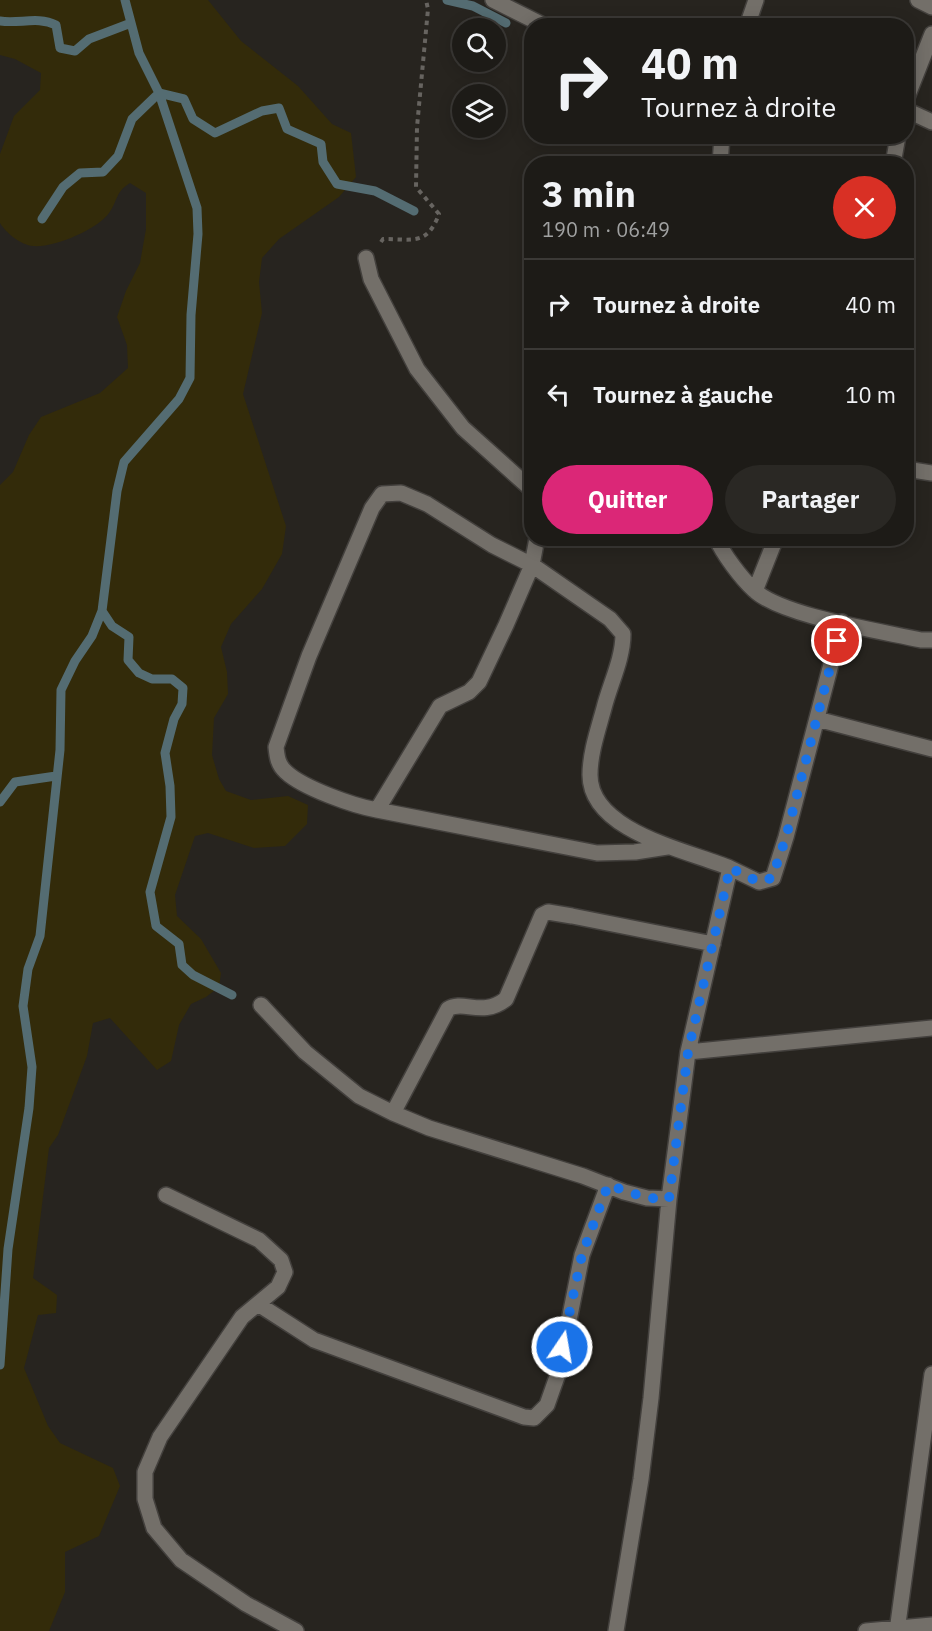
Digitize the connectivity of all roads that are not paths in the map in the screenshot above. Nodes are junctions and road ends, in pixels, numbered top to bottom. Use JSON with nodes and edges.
{"nodes":[{"id":1,"x":493,"y":0,"type":"edge"},
{"id":2,"x":756,"y":0,"type":"edge"},
{"id":3,"x":918,"y":0,"type":"edge"},
{"id":4,"x":932,"y":7,"type":"edge"},
{"id":5,"x":529,"y":18,"type":"edge"},
{"id":6,"x":750,"y":18,"type":"edge"},
{"id":7,"x":932,"y":34,"type":"edge"},
{"id":8,"x":914,"y":80,"type":"edge"},
{"id":9,"x":914,"y":114,"type":"edge"},
{"id":10,"x":932,"y":122,"type":"edge"},
{"id":11,"x":366,"y":258,"type":"road end"},
{"id":12,"x":914,"y":470,"type":"edge"},
{"id":13,"x":932,"y":473,"type":"edge"},
{"id":14,"x":524,"y":483,"type":"edge"},
{"id":15,"x":536,"y":546,"type":"edge"},
{"id":16,"x":719,"y":546,"type":"edge"},
{"id":17,"x":773,"y":546,"type":"edge"},
{"id":18,"x":532,"y":565,"type":"junction"},
{"id":19,"x":755,"y":591,"type":"junction"},
{"id":20,"x":842,"y":622,"type":"junction"},
{"id":21,"x":932,"y":640,"type":"edge"},
{"id":22,"x":817,"y":719,"type":"junction"},
{"id":23,"x":932,"y":749,"type":"edge"},
{"id":24,"x":377,"y":810,"type":"junction"},
{"id":25,"x":668,"y":847,"type":"junction"},
{"id":26,"x":730,"y":868,"type":"junction"},
{"id":27,"x":713,"y":944,"type":"junction"},
{"id":28,"x":261,"y":1005,"type":"dead end"},
{"id":29,"x":932,"y":1028,"type":"edge"},
{"id":30,"x":688,"y":1052,"type":"junction"},
{"id":31,"x":393,"y":1113,"type":"junction"},
{"id":32,"x":608,"y":1185,"type":"junction"},
{"id":33,"x":166,"y":1195,"type":"dead end"},
{"id":34,"x":669,"y":1199,"type":"junction"},
{"id":35,"x":258,"y":1304,"type":"junction"},
{"id":36,"x":932,"y":1374,"type":"edge"},
{"id":37,"x":932,"y":1625,"type":"edge"},
{"id":38,"x":898,"y":1630,"type":"edge"},
{"id":39,"x":296,"y":1631,"type":"edge"},
{"id":40,"x":616,"y":1631,"type":"edge"},
{"id":41,"x":866,"y":1631,"type":"edge"}],
"edges":[{"from":1,"to":5,"type":"street"},
{"from":2,"to":6,"type":"street"},
{"from":3,"to":4,"type":"street"},
{"from":7,"to":8,"type":"street"},
{"from":9,"to":10,"type":"street"},
{"from":11,"to":14,"type":"street"},
{"from":12,"to":13,"type":"street"},
{"from":15,"to":18,"type":"street"},
{"from":16,"to":19,"type":"street"},
{"from":17,"to":19,"type":"street"},
{"from":18,"to":24,"type":"street"},
{"from":18,"to":24,"type":"street"},
{"from":18,"to":25,"type":"street"},
{"from":19,"to":20,"type":"street"},
{"from":20,"to":21,"type":"street"},
{"from":20,"to":22,"type":"street"},
{"from":22,"to":23,"type":"street"},
{"from":22,"to":26,"type":"street"},
{"from":24,"to":25,"type":"street"},
{"from":25,"to":26,"type":"street"},
{"from":26,"to":27,"type":"street"},
{"from":27,"to":30,"type":"street"},
{"from":27,"to":31,"type":"street"},
{"from":28,"to":31,"type":"street"},
{"from":29,"to":30,"type":"street"},
{"from":30,"to":34,"type":"street"},
{"from":31,"to":32,"type":"street"},
{"from":32,"to":34,"type":"street"},
{"from":32,"to":35,"type":"street"},
{"from":33,"to":35,"type":"street"},
{"from":34,"to":40,"type":"street"},
{"from":35,"to":39,"type":"street"},
{"from":36,"to":38,"type":"street"},
{"from":37,"to":38,"type":"street"},
{"from":38,"to":41,"type":"street"}]}
